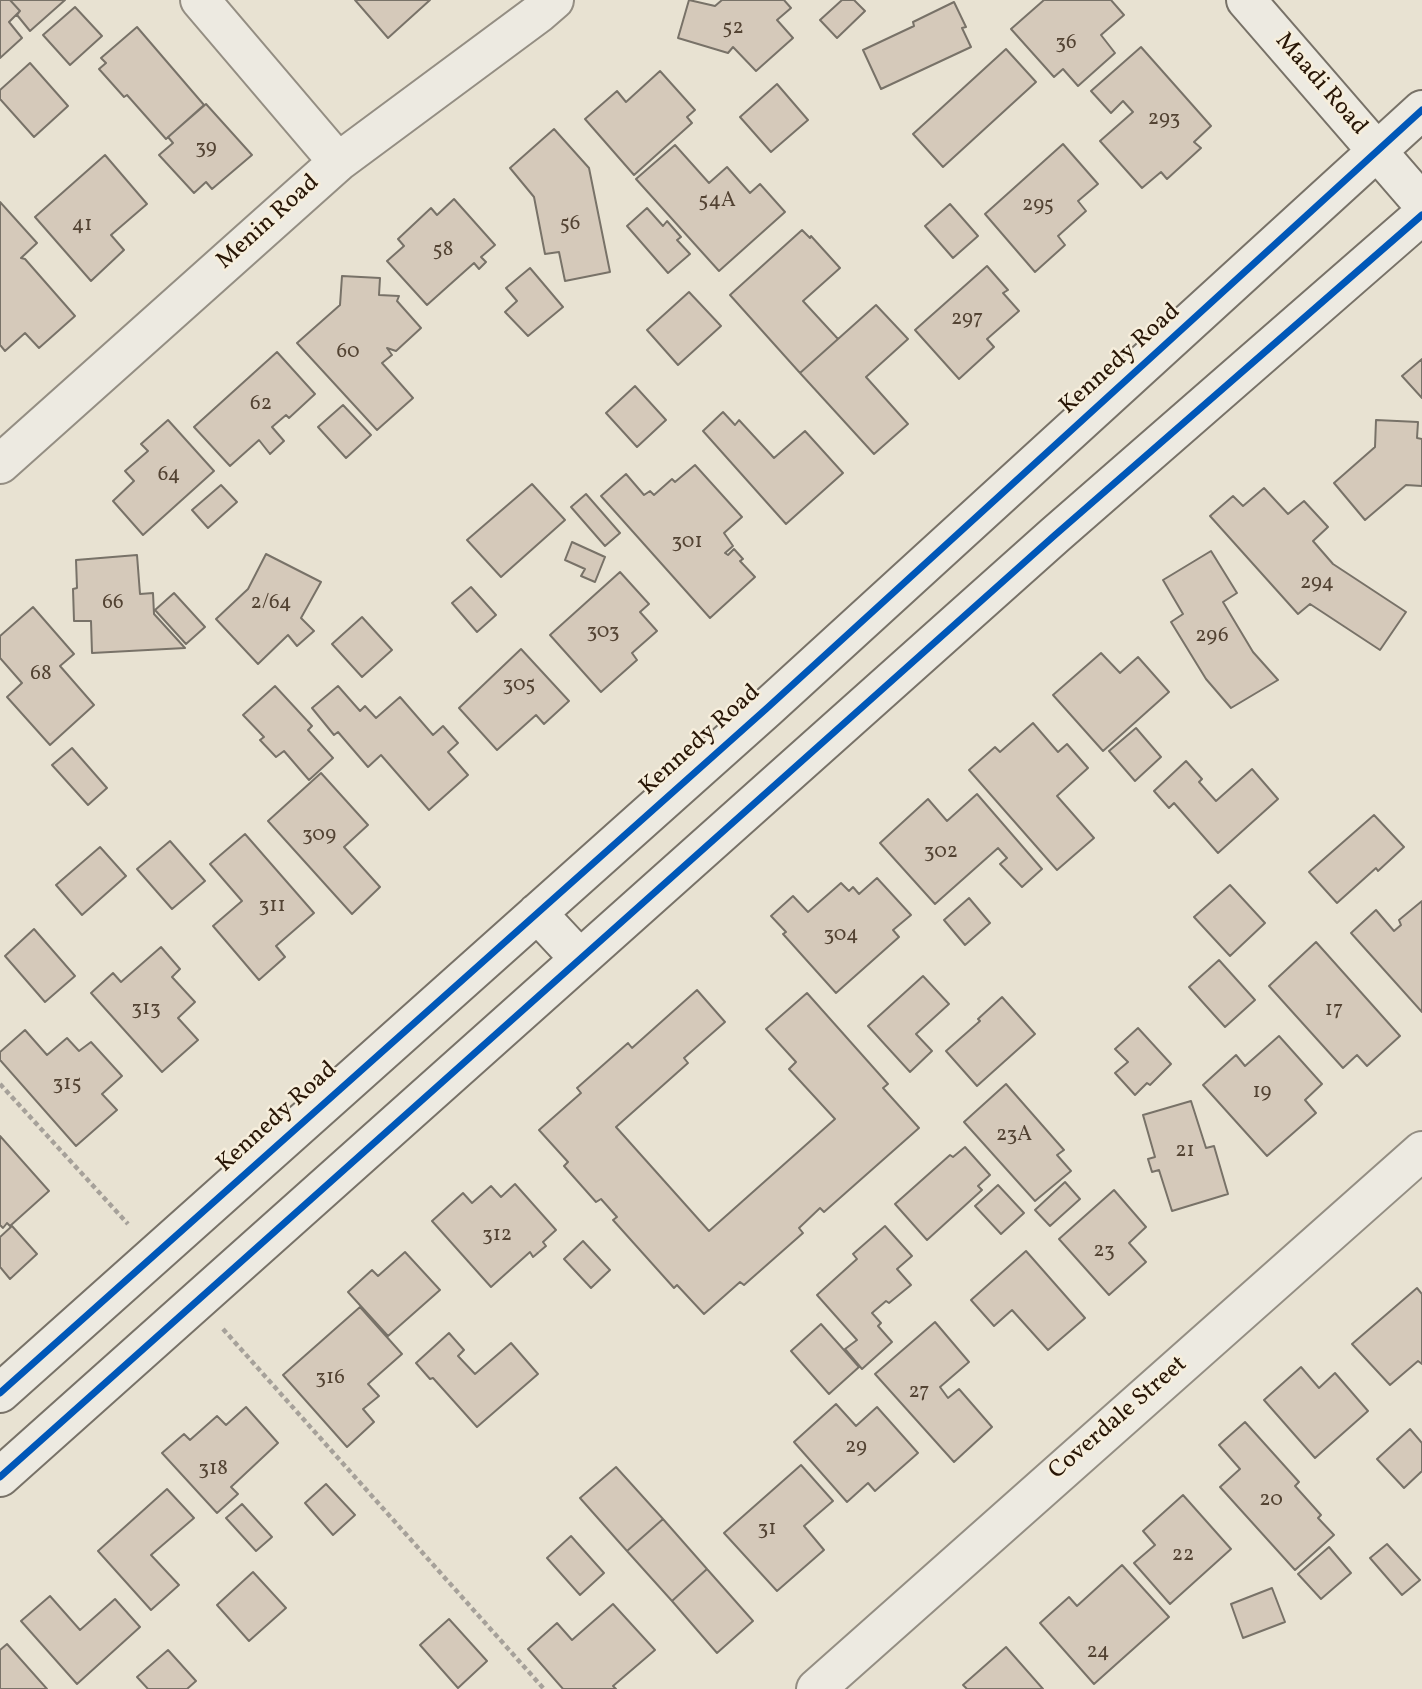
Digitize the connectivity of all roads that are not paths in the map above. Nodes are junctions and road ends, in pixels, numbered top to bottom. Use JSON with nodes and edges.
{"nodes":[{"id":1,"x":200,"y":0,"type":"edge"},
{"id":2,"x":554,"y":0,"type":"edge"},
{"id":3,"x":1246,"y":0,"type":"edge"},
{"id":4,"x":1422,"y":110,"type":"edge"},
{"id":5,"x":1377,"y":149,"type":"junction"},
{"id":6,"x":338,"y":162,"type":"junction"},
{"id":7,"x":1422,"y":202,"type":"edge"},
{"id":8,"x":1422,"y":215,"type":"edge"},
{"id":9,"x":0,"y":464,"type":"edge"},
{"id":10,"x":537,"y":913,"type":"junction"},
{"id":11,"x":580,"y":959,"type":"junction"},
{"id":12,"x":1422,"y":1151,"type":"edge"},
{"id":13,"x":0,"y":1393,"type":"edge"},
{"id":14,"x":0,"y":1477,"type":"edge"},
{"id":15,"x":816,"y":1689,"type":"edge"}],
"edges":[{"from":1,"to":6,"type":"main road"},
{"from":2,"to":6,"type":"main road","name":"Menin Road"},
{"from":3,"to":5,"type":"main road","name":"Maadi Road"},
{"from":4,"to":5,"type":"main road","name":"Kennedy Road"},
{"from":5,"to":7,"type":"main road","name":"Maadi Road"},
{"from":5,"to":10,"type":"main road","name":"Kennedy Road"},
{"from":6,"to":9,"type":"main road","name":"Menin Road"},
{"from":8,"to":11,"type":"main road"},
{"from":10,"to":11,"type":"main road"},
{"from":10,"to":13,"type":"main road","name":"Kennedy Road"},
{"from":11,"to":14,"type":"main road"},
{"from":12,"to":15,"type":"main road","name":"Coverdale Street"}]}
